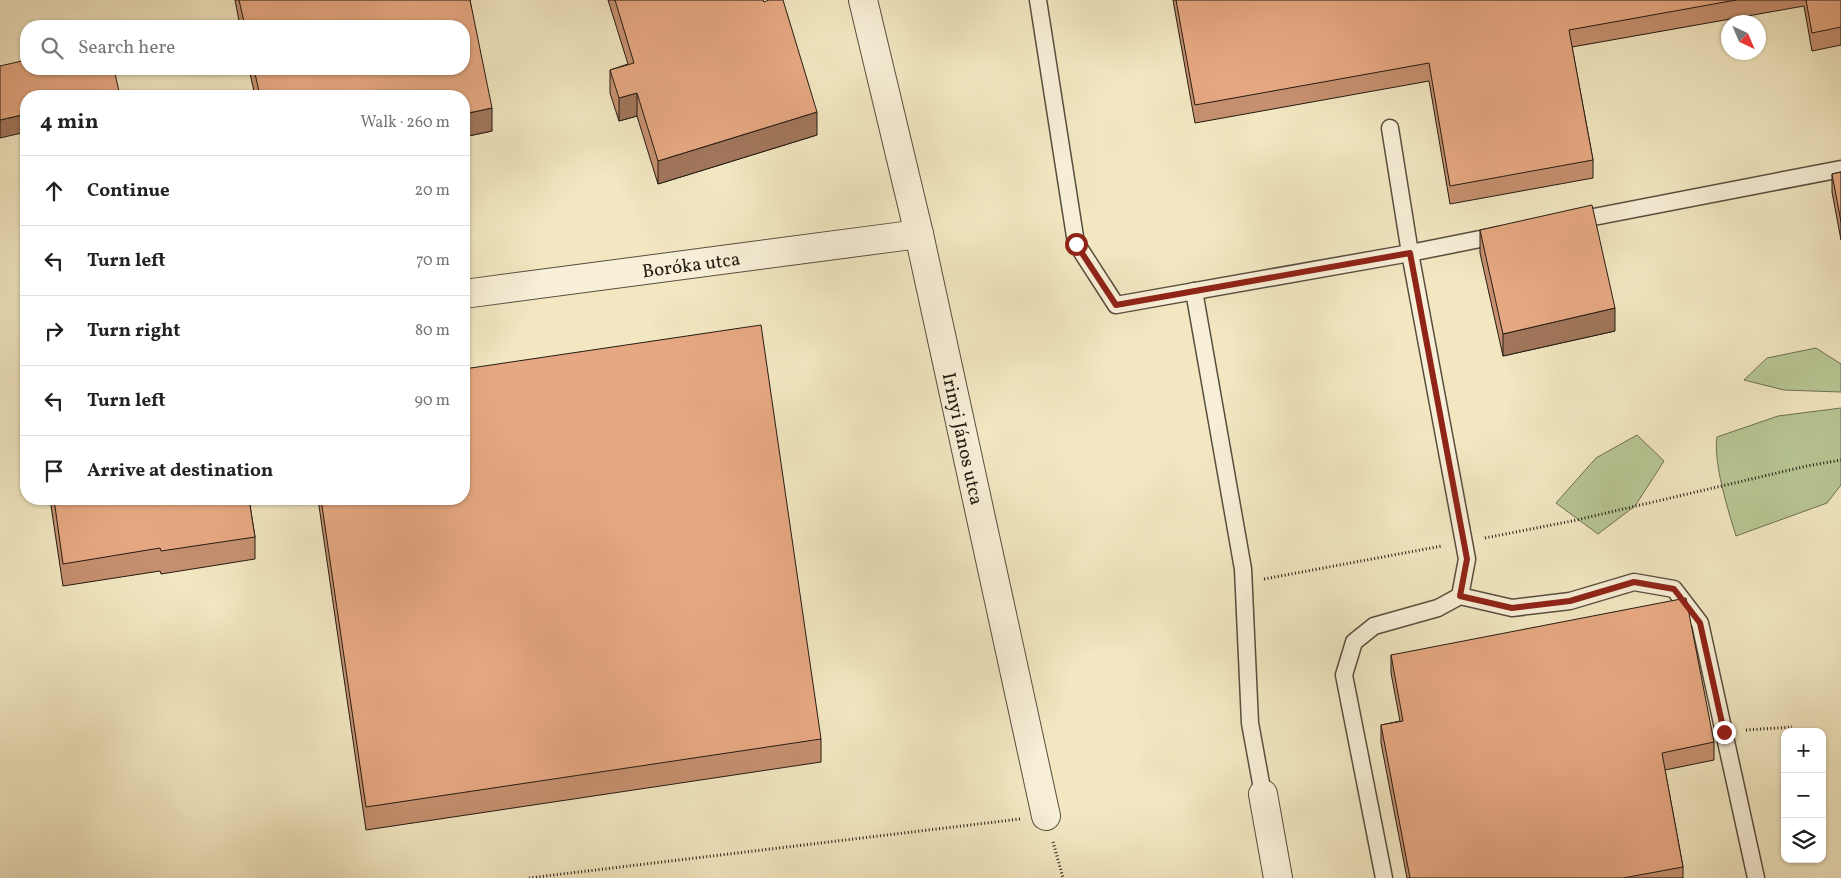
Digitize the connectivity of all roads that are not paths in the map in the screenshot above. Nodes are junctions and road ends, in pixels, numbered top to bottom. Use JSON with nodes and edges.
{"nodes":[{"id":1,"x":863,"y":0,"type":"edge"},
{"id":2,"x":1038,"y":0,"type":"edge"},
{"id":3,"x":1390,"y":128,"type":"dead end"},
{"id":4,"x":1841,"y":169,"type":"edge"},
{"id":5,"x":1557,"y":224,"type":"edge"},
{"id":6,"x":1518,"y":232,"type":"edge"},
{"id":7,"x":919,"y":234,"type":"junction"},
{"id":8,"x":1410,"y":253,"type":"junction"},
{"id":9,"x":1194,"y":291,"type":"junction"},
{"id":10,"x":470,"y":293,"type":"edge"},
{"id":11,"x":1460,"y":596,"type":"junction"},
{"id":12,"x":1263,"y":794,"type":"joint"},
{"id":13,"x":1046,"y":816,"type":"road end"},
{"id":14,"x":1278,"y":878,"type":"edge"},
{"id":15,"x":1384,"y":878,"type":"edge"},
{"id":16,"x":1756,"y":878,"type":"edge"}],
"edges":[{"from":1,"to":7,"type":"street","name":"Irinyi János utca"},
{"from":2,"to":9,"type":"lane"},
{"from":3,"to":8,"type":"lane"},
{"from":4,"to":5,"type":"lane"},
{"from":6,"to":8,"type":"lane"},
{"from":7,"to":10,"type":"street","name":"Boróka utca"},
{"from":7,"to":13,"type":"street","name":"Irinyi János utca"},
{"from":8,"to":9,"type":"lane"},
{"from":8,"to":11,"type":"lane"},
{"from":9,"to":12,"type":"lane"},
{"from":11,"to":15,"type":"lane"},
{"from":11,"to":16,"type":"lane"},
{"from":12,"to":14,"type":"street"}]}
